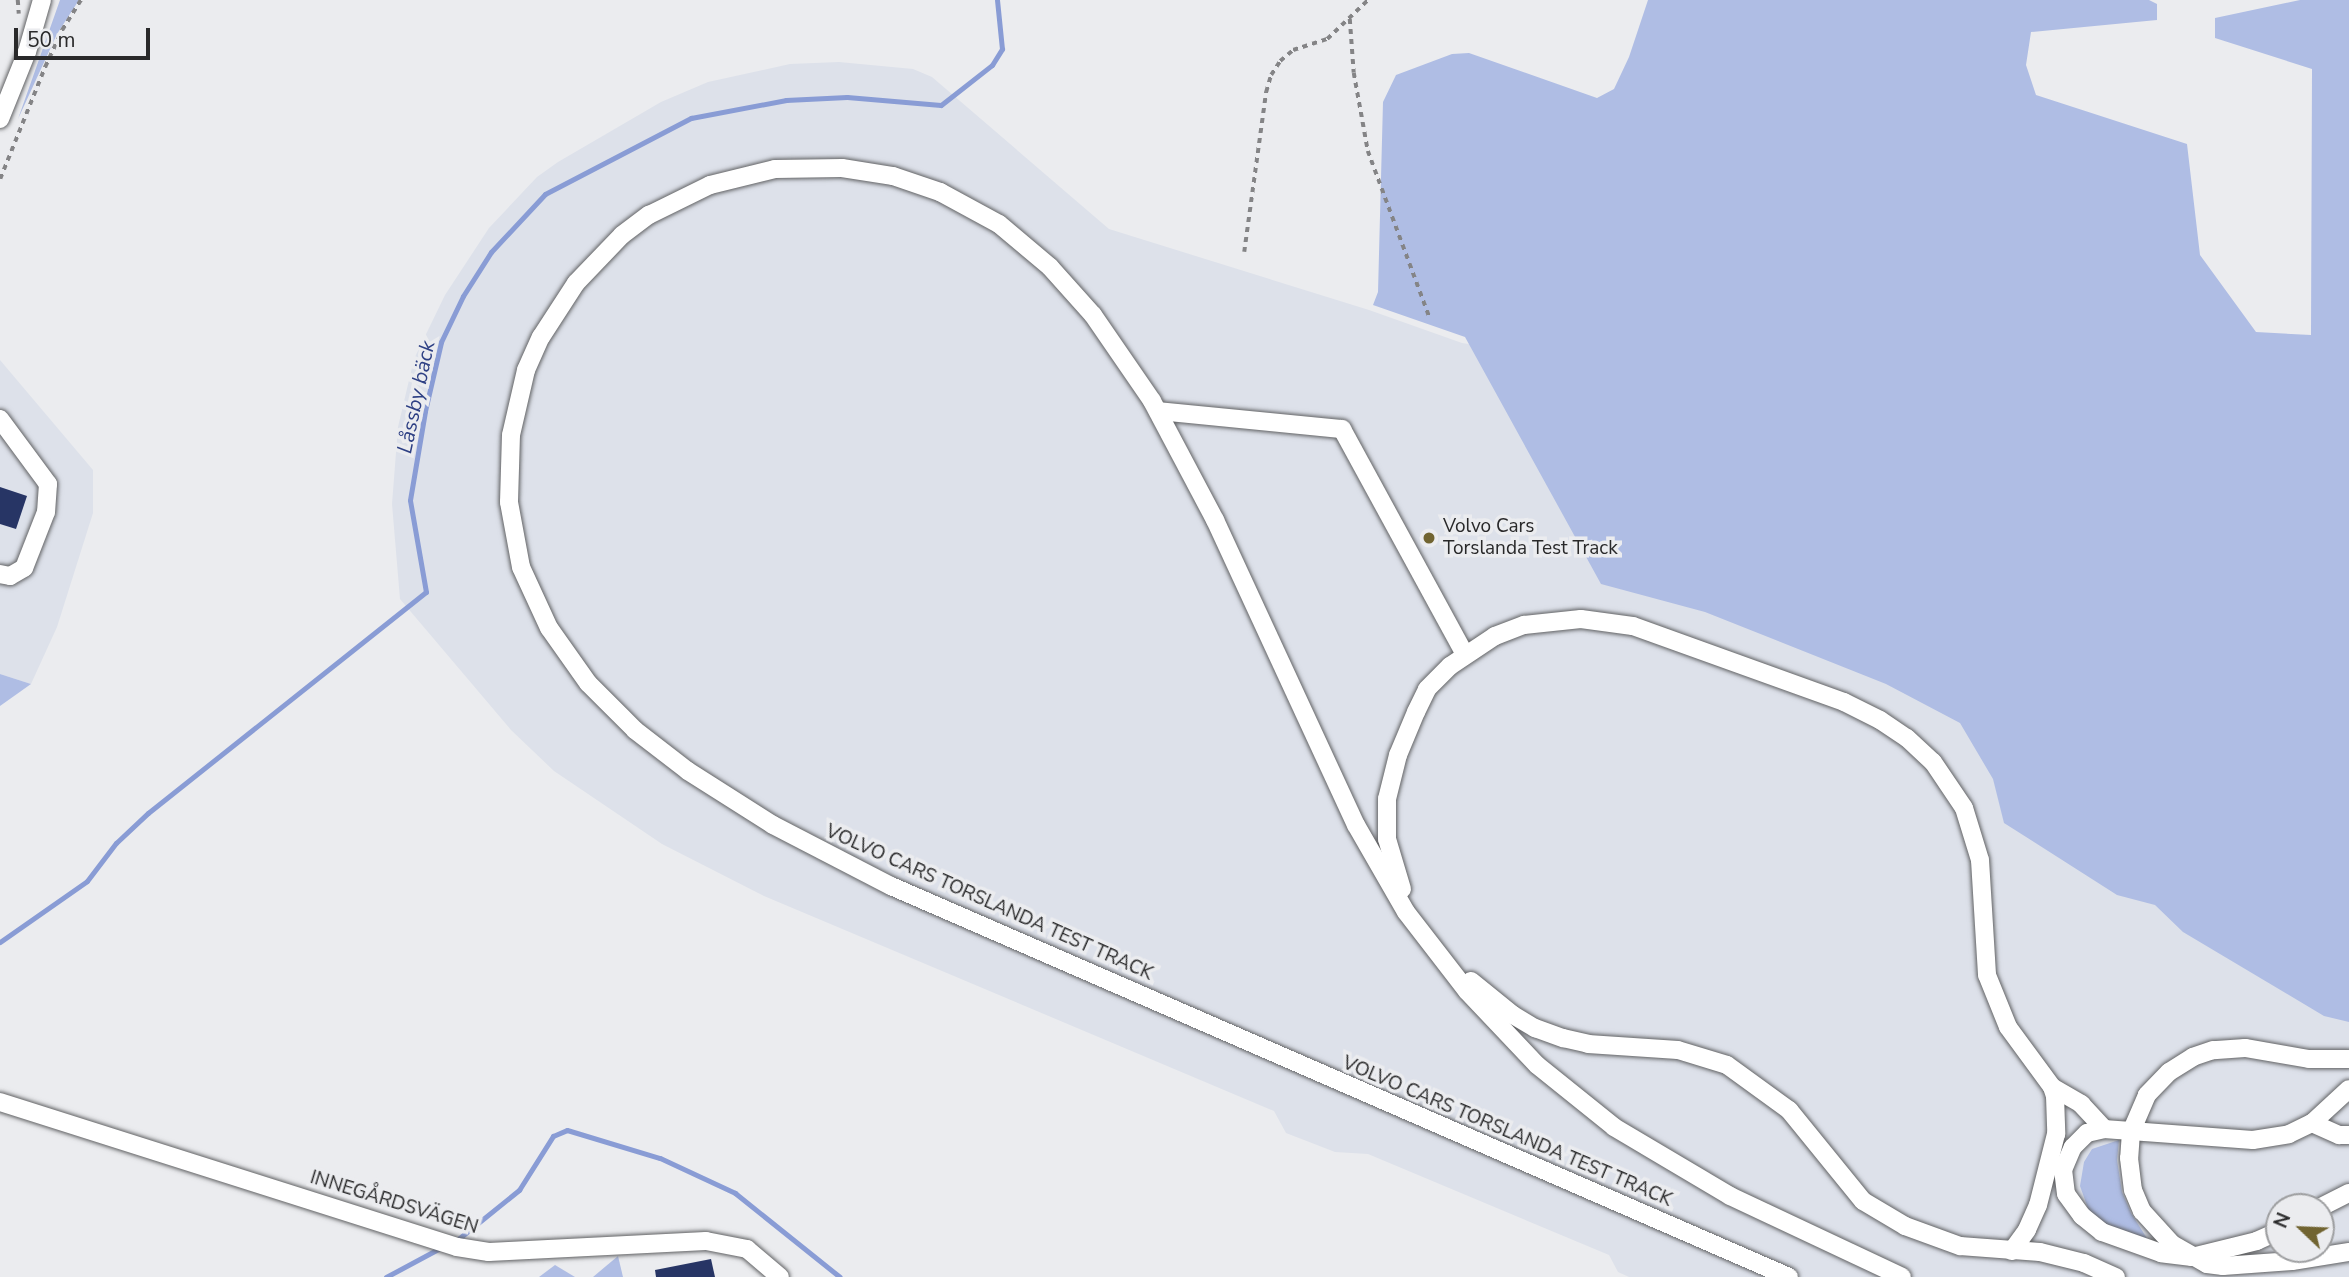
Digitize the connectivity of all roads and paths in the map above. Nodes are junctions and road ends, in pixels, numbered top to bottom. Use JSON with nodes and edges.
{"nodes":[{"id":1,"x":81,"y":0,"type":"edge"},
{"id":2,"x":1368,"y":0,"type":"edge"},
{"id":3,"x":38,"y":1,"type":"edge"},
{"id":4,"x":1350,"y":19,"type":"junction"},
{"id":5,"x":0,"y":119,"type":"edge"},
{"id":6,"x":0,"y":179,"type":"edge"},
{"id":7,"x":1244,"y":252,"type":"dead end"},
{"id":8,"x":1429,"y":316,"type":"dead end"},
{"id":9,"x":1158,"y":411,"type":"junction"},
{"id":10,"x":0,"y":419,"type":"edge"},
{"id":11,"x":0,"y":574,"type":"edge"},
{"id":12,"x":1465,"y":655,"type":"junction"},
{"id":13,"x":1427,"y":689,"type":"junction"},
{"id":14,"x":1389,"y":883,"type":"junction"},
{"id":15,"x":2349,"y":1059,"type":"edge"},
{"id":16,"x":2052,"y":1087,"type":"junction"},
{"id":17,"x":2349,"y":1089,"type":"edge"},
{"id":18,"x":0,"y":1102,"type":"edge"},
{"id":19,"x":2312,"y":1123,"type":"junction"},
{"id":20,"x":2105,"y":1129,"type":"junction"},
{"id":21,"x":2131,"y":1132,"type":"junction"},
{"id":22,"x":2349,"y":1135,"type":"edge"},
{"id":23,"x":2265,"y":1236,"type":"edge"},
{"id":24,"x":2012,"y":1251,"type":"junction"},
{"id":25,"x":2349,"y":1252,"type":"edge"},
{"id":26,"x":2192,"y":1257,"type":"junction"},
{"id":27,"x":780,"y":1277,"type":"edge"},
{"id":28,"x":1789,"y":1277,"type":"edge"},
{"id":29,"x":1902,"y":1277,"type":"edge"},
{"id":30,"x":2116,"y":1277,"type":"edge"}],
"edges":[{"from":1,"to":6,"type":"path"},
{"from":2,"to":4,"type":"path"},
{"from":3,"to":5,"type":"street"},
{"from":4,"to":7,"type":"path"},
{"from":4,"to":8,"type":"path"},
{"from":9,"to":12,"type":"street"},
{"from":9,"to":14,"type":"street","name":"VOLVO CARS TORSLANDA TEST TRACK"},
{"from":9,"to":28,"type":"street","name":"VOLVO CARS TORSLANDA TEST TRACK"},
{"from":10,"to":11,"type":"street"},
{"from":12,"to":13,"type":"street","name":"VOLVO CARS TORSLANDA TEST TRACK"},
{"from":12,"to":16,"type":"street","name":"VOLVO CARS TORSLANDA TEST TRACK"},
{"from":13,"to":14,"type":"street","name":"VOLVO CARS TORSLANDA TEST TRACK"},
{"from":13,"to":24,"type":"street","name":"VOLVO CARS TORSLANDA TEST TRACK"},
{"from":14,"to":29,"type":"street","name":"VOLVO CARS TORSLANDA TEST TRACK"},
{"from":15,"to":21,"type":"street"},
{"from":16,"to":20,"type":"street"},
{"from":16,"to":24,"type":"street","name":"VOLVO CARS TORSLANDA TEST TRACK"},
{"from":17,"to":19,"type":"street"},
{"from":18,"to":27,"type":"street","name":"INNEGÅRDSVÄGEN"},
{"from":19,"to":21,"type":"street"},
{"from":19,"to":22,"type":"street"},
{"from":20,"to":21,"type":"street"},
{"from":20,"to":26,"type":"street"},
{"from":21,"to":26,"type":"street"},
{"from":23,"to":26,"type":"street"},
{"from":24,"to":30,"type":"street","name":"VOLVO CARS TORSLANDA TEST TRACK"},
{"from":25,"to":26,"type":"street"}]}
